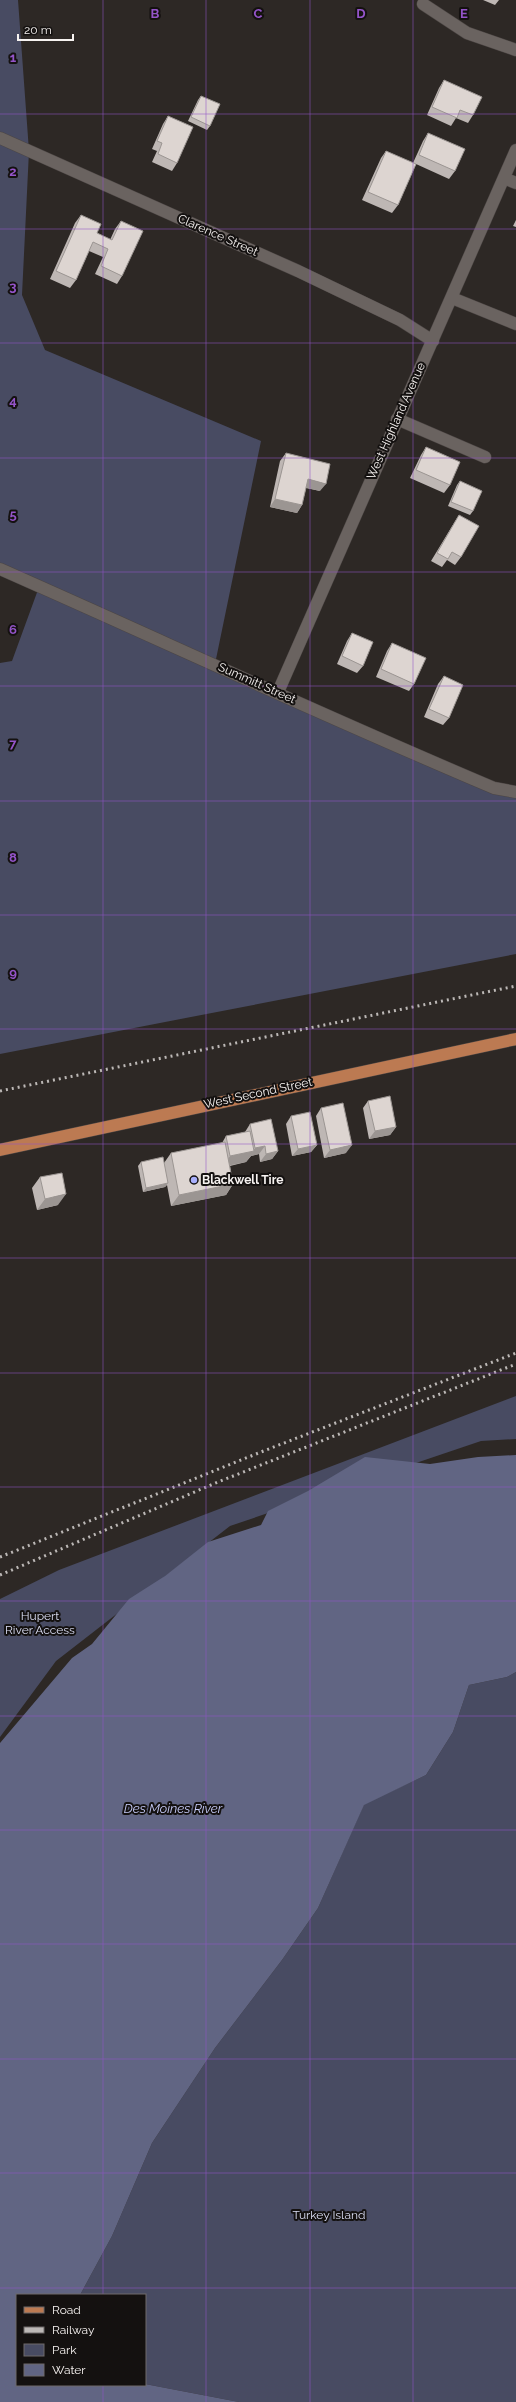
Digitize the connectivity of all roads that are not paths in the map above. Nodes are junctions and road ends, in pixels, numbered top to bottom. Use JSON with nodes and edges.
{"nodes":[{"id":1,"x":422,"y":4,"type":"dead end"},
{"id":2,"x":516,"y":50,"type":"edge"},
{"id":3,"x":0,"y":138,"type":"edge"},
{"id":4,"x":516,"y":150,"type":"edge"},
{"id":5,"x":504,"y":178,"type":"junction"},
{"id":6,"x":516,"y":184,"type":"edge"},
{"id":7,"x":452,"y":298,"type":"junction"},
{"id":8,"x":516,"y":324,"type":"edge"},
{"id":9,"x":433,"y":340,"type":"junction"},
{"id":10,"x":397,"y":419,"type":"junction"},
{"id":11,"x":484,"y":457,"type":"dead end"},
{"id":12,"x":0,"y":569,"type":"edge"},
{"id":13,"x":278,"y":692,"type":"junction"},
{"id":14,"x":516,"y":792,"type":"edge"},
{"id":15,"x":516,"y":1039,"type":"edge"},
{"id":16,"x":0,"y":1150,"type":"edge"}],
"edges":[{"from":1,"to":2,"type":"street"},
{"from":3,"to":9,"type":"street","name":"Clarence Street"},
{"from":4,"to":5,"type":"street","name":"West Highland Avenue"},
{"from":5,"to":6,"type":"street"},
{"from":5,"to":7,"type":"street","name":"West Highland Avenue"},
{"from":7,"to":8,"type":"street"},
{"from":7,"to":9,"type":"street","name":"West Highland Avenue"},
{"from":9,"to":10,"type":"street","name":"West Highland Avenue"},
{"from":10,"to":11,"type":"street"},
{"from":10,"to":13,"type":"street","name":"West Highland Avenue"},
{"from":12,"to":13,"type":"street","name":"Summitt Street"},
{"from":13,"to":14,"type":"street","name":"Summitt Street"},
{"from":15,"to":16,"type":"main road","name":"West Second Street"}]}
